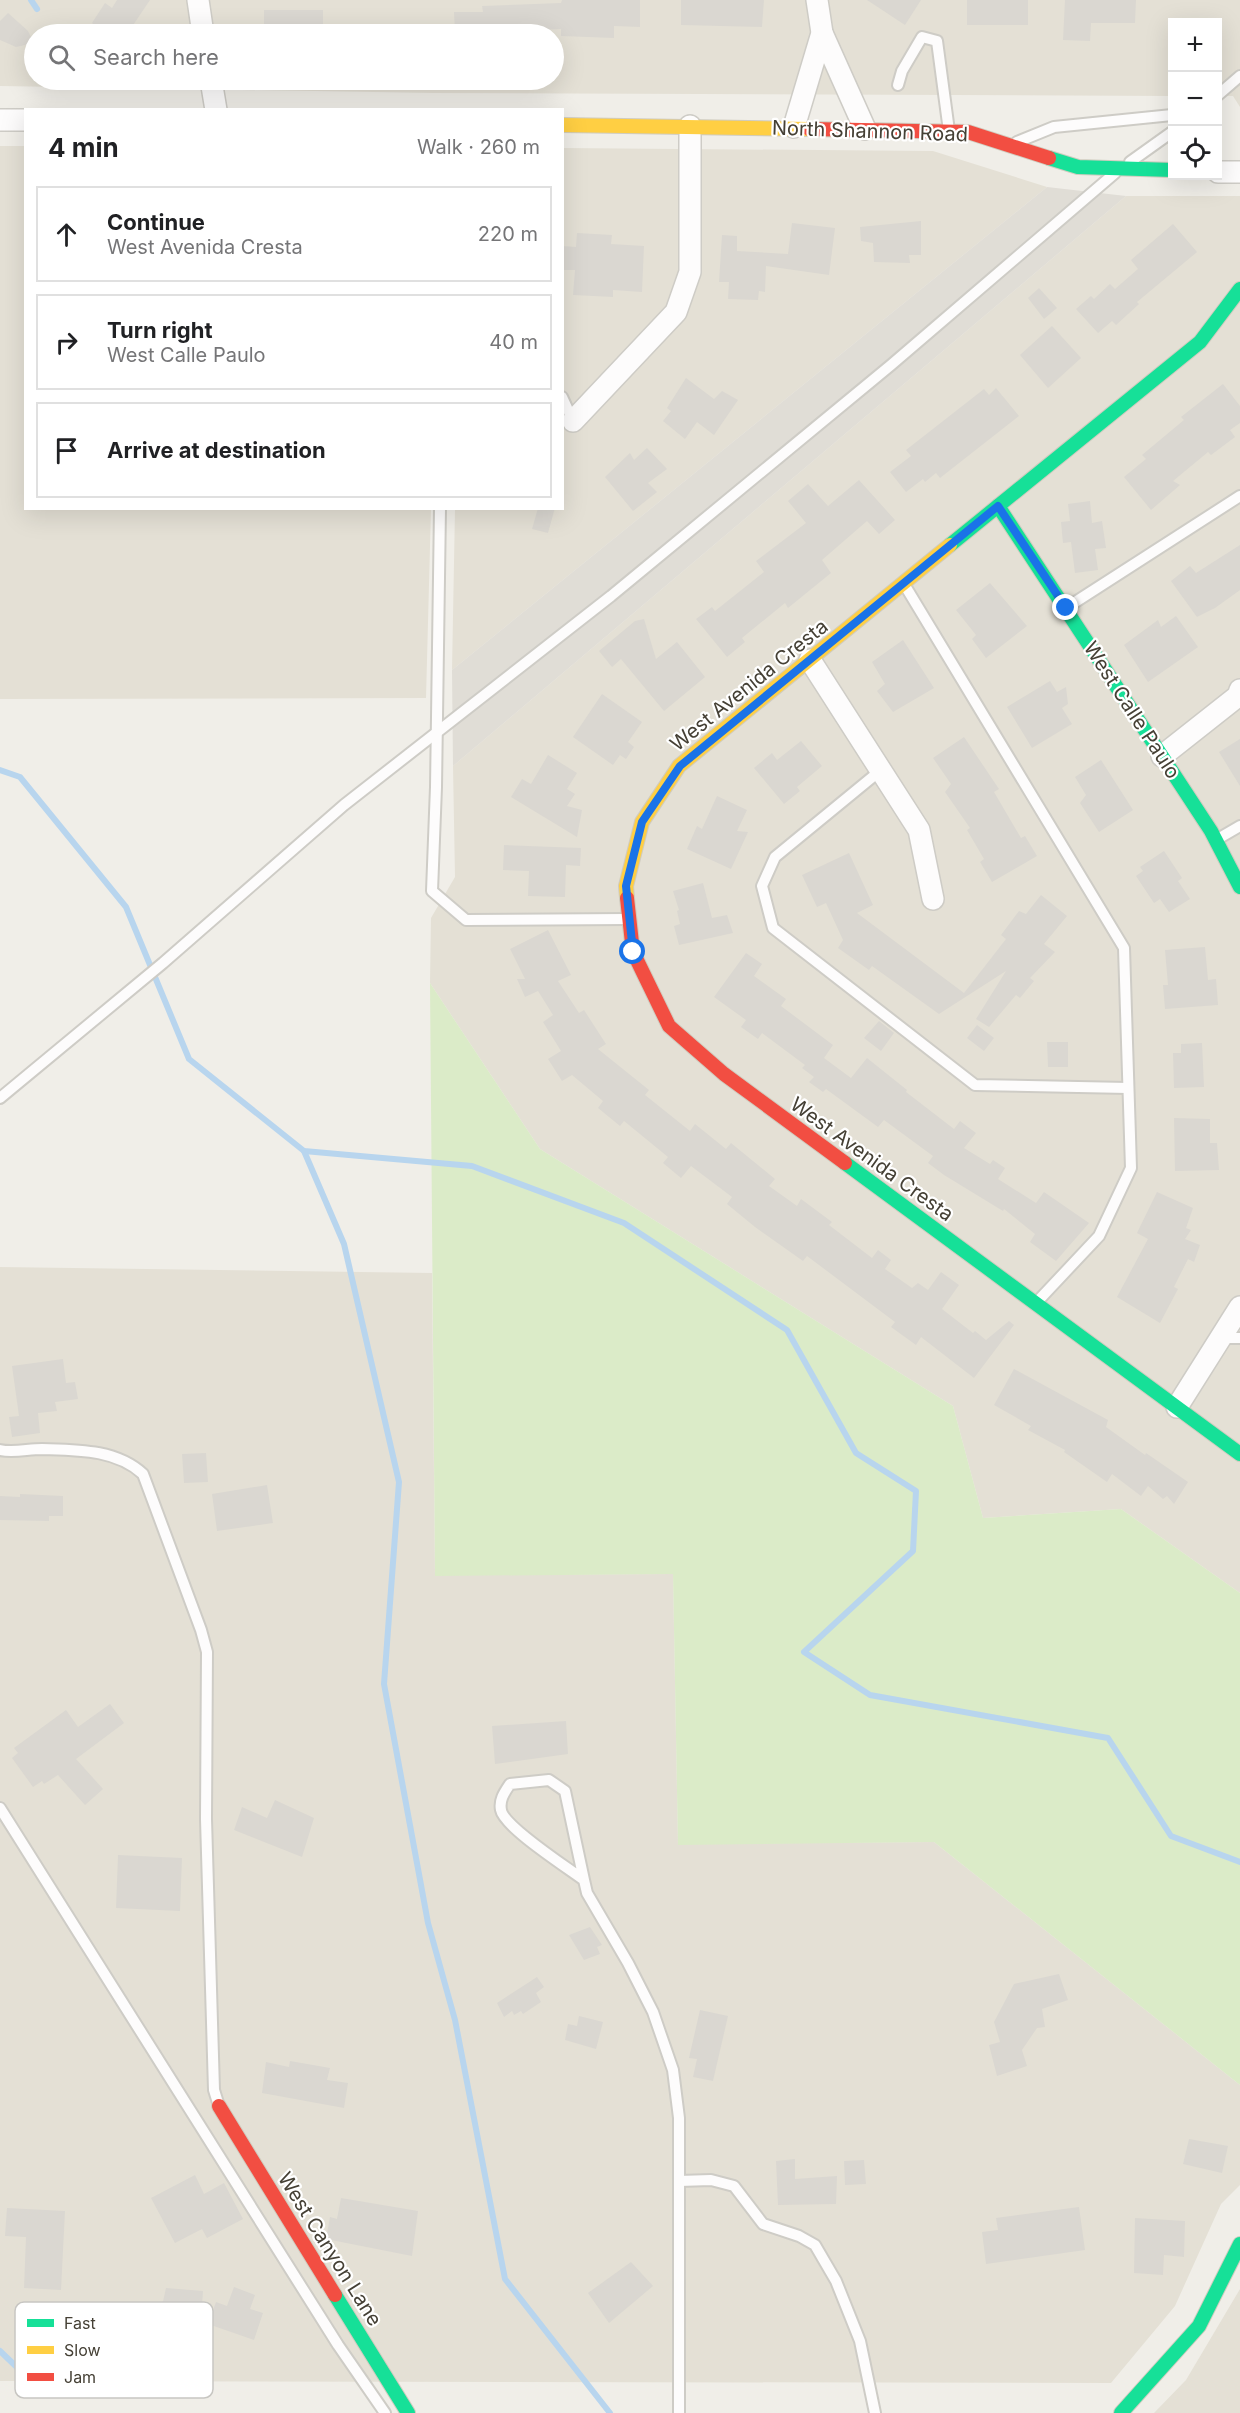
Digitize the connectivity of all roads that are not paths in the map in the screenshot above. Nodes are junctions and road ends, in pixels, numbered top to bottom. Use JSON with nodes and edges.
{"nodes":[{"id":1,"x":198,"y":0,"type":"edge"},
{"id":2,"x":818,"y":0,"type":"edge"},
{"id":3,"x":202,"y":24,"type":"edge"},
{"id":4,"x":822,"y":33,"type":"junction"},
{"id":5,"x":1240,"y":76,"type":"edge"},
{"id":6,"x":898,"y":85,"type":"dead end"},
{"id":7,"x":213,"y":90,"type":"edge"},
{"id":8,"x":1222,"y":92,"type":"edge"},
{"id":9,"x":216,"y":108,"type":"edge"},
{"id":10,"x":1168,"y":116,"type":"edge"},
{"id":11,"x":0,"y":120,"type":"edge"},
{"id":12,"x":24,"y":120,"type":"edge"},
{"id":13,"x":564,"y":125,"type":"edge"},
{"id":14,"x":690,"y":126,"type":"junction"},
{"id":15,"x":794,"y":127,"type":"junction"},
{"id":16,"x":865,"y":129,"type":"junction"},
{"id":17,"x":949,"y":131,"type":"junction"},
{"id":18,"x":1168,"y":135,"type":"edge"},
{"id":19,"x":1008,"y":145,"type":"junction"},
{"id":20,"x":1120,"y":169,"type":"junction"},
{"id":21,"x":1168,"y":170,"type":"edge"},
{"id":22,"x":1222,"y":172,"type":"edge"},
{"id":23,"x":1240,"y":172,"type":"edge"},
{"id":24,"x":1240,"y":289,"type":"edge"},
{"id":25,"x":564,"y":401,"type":"edge"},
{"id":26,"x":573,"y":421,"type":"joint"},
{"id":27,"x":1240,"y":496,"type":"edge"},
{"id":28,"x":998,"y":506,"type":"junction"},
{"id":29,"x":440,"y":510,"type":"edge"},
{"id":30,"x":904,"y":583,"type":"junction"},
{"id":31,"x":1066,"y":608,"type":"junction"},
{"id":32,"x":810,"y":660,"type":"junction"},
{"id":33,"x":1240,"y":690,"type":"edge"},
{"id":34,"x":436,"y":732,"type":"junction"},
{"id":35,"x":1162,"y":756,"type":"junction"},
{"id":36,"x":881,"y":770,"type":"junction"},
{"id":37,"x":1240,"y":826,"type":"edge"},
{"id":38,"x":1216,"y":840,"type":"junction"},
{"id":39,"x":1240,"y":887,"type":"edge"},
{"id":40,"x":933,"y":899,"type":"dead end"},
{"id":41,"x":630,"y":919,"type":"junction"},
{"id":42,"x":1128,"y":1088,"type":"junction"},
{"id":43,"x":0,"y":1098,"type":"edge"},
{"id":44,"x":1036,"y":1304,"type":"junction"},
{"id":45,"x":1240,"y":1307,"type":"edge"},
{"id":46,"x":1230,"y":1338,"type":"edge"},
{"id":47,"x":1177,"y":1407,"type":"junction"},
{"id":48,"x":0,"y":1450,"type":"edge"},
{"id":49,"x":1240,"y":1454,"type":"edge"},
{"id":50,"x":0,"y":1808,"type":"edge"},
{"id":51,"x":585,"y":1880,"type":"junction"},
{"id":52,"x":219,"y":2106,"type":"joint"},
{"id":53,"x":679,"y":2181,"type":"junction"},
{"id":54,"x":1240,"y":2244,"type":"edge"},
{"id":55,"x":386,"y":2413,"type":"edge"},
{"id":56,"x":408,"y":2413,"type":"edge"},
{"id":57,"x":679,"y":2413,"type":"edge"},
{"id":58,"x":875,"y":2413,"type":"edge"},
{"id":59,"x":1121,"y":2413,"type":"edge"}],
"edges":[{"from":1,"to":3,"type":"street"},
{"from":2,"to":4,"type":"street"},
{"from":4,"to":15,"type":"street"},
{"from":4,"to":16,"type":"street"},
{"from":5,"to":8,"type":"lane"},
{"from":6,"to":17,"type":"lane"},
{"from":7,"to":9,"type":"street"},
{"from":10,"to":19,"type":"lane"},
{"from":11,"to":12,"type":"street"},
{"from":13,"to":14,"type":"street","name":"North Shannon Road"},
{"from":14,"to":15,"type":"street","name":"North Shannon Road"},
{"from":14,"to":26,"type":"street"},
{"from":15,"to":16,"type":"street","name":"North Shannon Road"},
{"from":16,"to":17,"type":"street","name":"North Shannon Road"},
{"from":17,"to":19,"type":"street","name":"North Shannon Road"},
{"from":18,"to":20,"type":"lane"},
{"from":19,"to":20,"type":"street","name":"North Shannon Road"},
{"from":20,"to":21,"type":"street","name":"North Shannon Road"},
{"from":20,"to":34,"type":"lane"},
{"from":22,"to":23,"type":"street"},
{"from":24,"to":28,"type":"street","name":"West Avenida Cresta"},
{"from":25,"to":26,"type":"lane"},
{"from":27,"to":31,"type":"lane"},
{"from":28,"to":30,"type":"street","name":"West Avenida Cresta"},
{"from":28,"to":31,"type":"street","name":"West Calle Paulo"},
{"from":29,"to":34,"type":"lane"},
{"from":30,"to":32,"type":"street","name":"West Avenida Cresta"},
{"from":30,"to":42,"type":"lane"},
{"from":31,"to":35,"type":"street","name":"West Calle Paulo"},
{"from":32,"to":36,"type":"street"},
{"from":32,"to":41,"type":"street","name":"West Avenida Cresta"},
{"from":33,"to":35,"type":"street"},
{"from":34,"to":41,"type":"lane"},
{"from":34,"to":43,"type":"lane"},
{"from":35,"to":38,"type":"street","name":"West Calle Paulo"},
{"from":36,"to":40,"type":"street"},
{"from":36,"to":42,"type":"lane"},
{"from":37,"to":38,"type":"lane"},
{"from":38,"to":39,"type":"street","name":"West Calle Paulo"},
{"from":41,"to":44,"type":"street","name":"West Avenida Cresta"},
{"from":42,"to":44,"type":"lane"},
{"from":44,"to":47,"type":"street","name":"West Avenida Cresta"},
{"from":45,"to":46,"type":"street"},
{"from":46,"to":47,"type":"street"},
{"from":47,"to":49,"type":"street","name":"West Avenida Cresta"},
{"from":48,"to":52,"type":"lane"},
{"from":50,"to":55,"type":"lane"},
{"from":51,"to":51,"type":"lane"},
{"from":51,"to":53,"type":"lane"},
{"from":52,"to":56,"type":"street","name":"West Canyon Lane"},
{"from":53,"to":57,"type":"lane"},
{"from":53,"to":58,"type":"lane"},
{"from":54,"to":59,"type":"street"}]}
